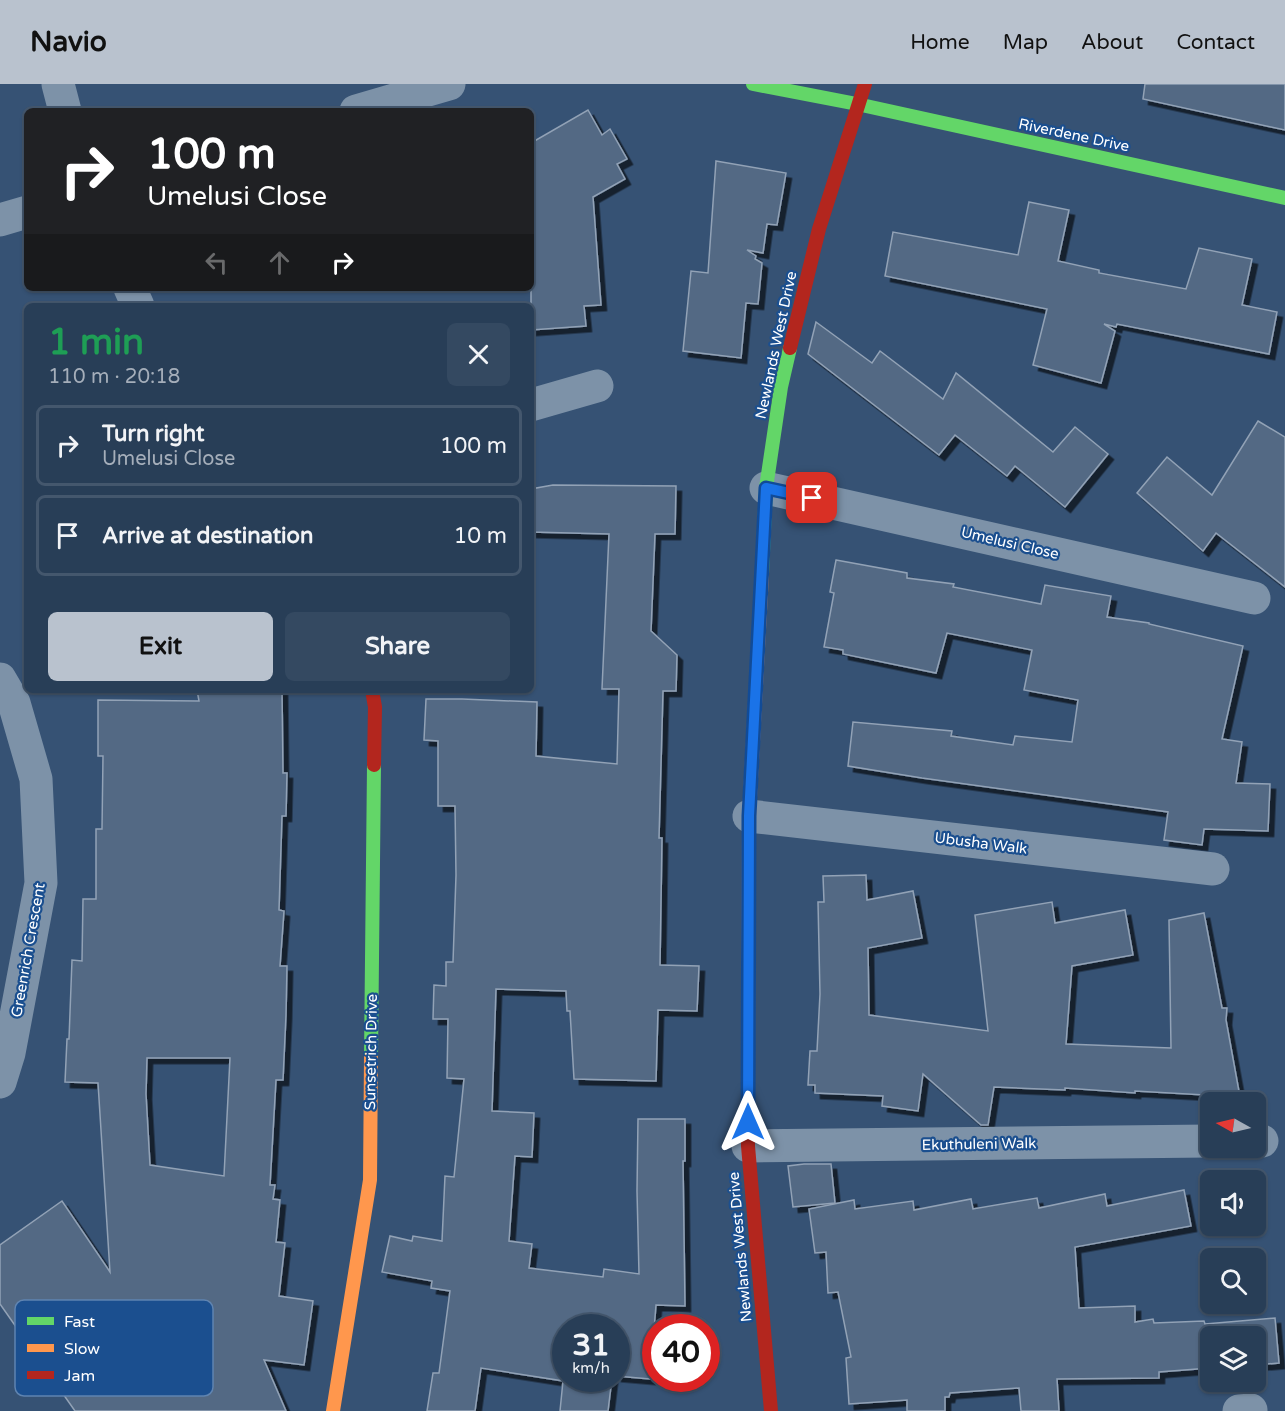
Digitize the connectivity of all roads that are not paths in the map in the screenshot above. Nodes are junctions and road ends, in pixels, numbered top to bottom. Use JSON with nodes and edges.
{"nodes":[{"id":1,"x":58,"y":84,"type":"edge"},
{"id":2,"x":449,"y":84,"type":"edge"},
{"id":3,"x":753,"y":84,"type":"edge"},
{"id":4,"x":865,"y":84,"type":"edge"},
{"id":5,"x":389,"y":92,"type":"edge"},
{"id":6,"x":857,"y":104,"type":"junction"},
{"id":7,"x":64,"y":108,"type":"edge"},
{"id":8,"x":362,"y":108,"type":"edge"},
{"id":9,"x":1285,"y":198,"type":"edge"},
{"id":10,"x":24,"y":213,"type":"edge"},
{"id":11,"x":0,"y":220,"type":"edge"},
{"id":12,"x":597,"y":386,"type":"dead end"},
{"id":13,"x":534,"y":404,"type":"edge"},
{"id":14,"x":766,"y":488,"type":"junction"},
{"id":15,"x":1254,"y":598,"type":"dead end"},
{"id":16,"x":0,"y":679,"type":"edge"},
{"id":17,"x":372,"y":693,"type":"edge"},
{"id":18,"x":749,"y":816,"type":"junction"},
{"id":19,"x":1213,"y":869,"type":"dead end"},
{"id":20,"x":0,"y":1082,"type":"edge"},
{"id":21,"x":1200,"y":1141,"type":"edge"},
{"id":22,"x":748,"y":1146,"type":"junction"},
{"id":23,"x":333,"y":1411,"type":"edge"},
{"id":24,"x":771,"y":1411,"type":"edge"}],
"edges":[{"from":1,"to":7,"type":"street"},
{"from":2,"to":5,"type":"street"},
{"from":3,"to":6,"type":"street","name":"Riverdene Drive"},
{"from":4,"to":6,"type":"street","name":"Newlands West Drive"},
{"from":5,"to":8,"type":"street"},
{"from":6,"to":9,"type":"street","name":"Riverdene Drive"},
{"from":6,"to":14,"type":"street","name":"Newlands West Drive"},
{"from":10,"to":11,"type":"street"},
{"from":12,"to":13,"type":"street"},
{"from":14,"to":15,"type":"street","name":"Umelusi Close"},
{"from":14,"to":18,"type":"street","name":"Newlands West Drive"},
{"from":16,"to":20,"type":"street","name":"Greenrich Crescent"},
{"from":17,"to":23,"type":"street","name":"Sunsetrich Drive"},
{"from":18,"to":19,"type":"street","name":"Ubusha Walk"},
{"from":18,"to":22,"type":"street","name":"Newlands West Drive"},
{"from":21,"to":22,"type":"street","name":"Ekuthuleni Walk"},
{"from":22,"to":24,"type":"street","name":"Newlands West Drive"}]}
